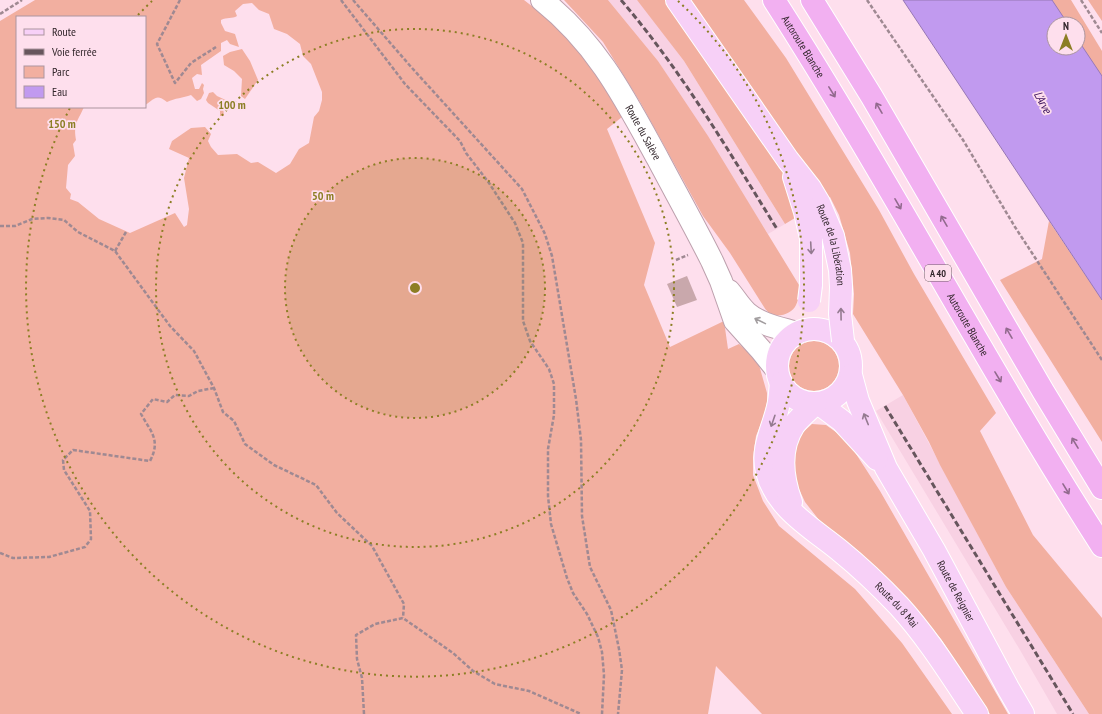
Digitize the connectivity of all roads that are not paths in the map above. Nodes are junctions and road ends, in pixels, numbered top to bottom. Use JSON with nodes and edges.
{"nodes":[{"id":1,"x":542,"y":0,"type":"edge"},
{"id":2,"x":677,"y":0,"type":"edge"},
{"id":3,"x":774,"y":0,"type":"edge"},
{"id":4,"x":812,"y":0,"type":"edge"},
{"id":5,"x":788,"y":160,"type":"junction"},
{"id":6,"x":721,"y":281,"type":"junction"},
{"id":7,"x":798,"y":332,"type":"junction"},
{"id":8,"x":835,"y":336,"type":"junction"},
{"id":9,"x":851,"y":373,"type":"junction"},
{"id":10,"x":779,"y":376,"type":"junction"},
{"id":11,"x":817,"y":403,"type":"junction"},
{"id":12,"x":886,"y":468,"type":"junction"},
{"id":13,"x":1102,"y":488,"type":"edge"},
{"id":14,"x":796,"y":514,"type":"junction"},
{"id":15,"x":1102,"y":546,"type":"edge"},
{"id":16,"x":977,"y":714,"type":"edge"},
{"id":17,"x":1023,"y":714,"type":"edge"}],
"edges":[{"from":1,"to":6,"type":"street","name":"Route du Salève"},
{"from":2,"to":5,"type":"main road","name":"Route de la Libération"},
{"from":3,"to":15,"type":"highway","name":"Autoroute Blanche","number":"A 40","one_way":true},
{"from":13,"to":4,"type":"highway","number":"A 40","one_way":true},
{"from":5,"to":7,"type":"main road","name":"Route de la Libération","one_way":true,"bridge":true},
{"from":8,"to":5,"type":"main road","name":"Route de la Libération","one_way":true,"bridge":true},
{"from":7,"to":6,"type":"street","name":"Route du Salève","one_way":true},
{"from":6,"to":10,"type":"street","name":"Route du Salève"},
{"from":7,"to":8,"type":"main road"},
{"from":7,"to":10,"type":"main road"},
{"from":8,"to":9,"type":"main road"},
{"from":9,"to":11,"type":"main road"},
{"from":12,"to":9,"type":"main road","name":"Route de Reignier","one_way":true},
{"from":10,"to":11,"type":"main road"},
{"from":10,"to":14,"type":"main road","name":"Route du 8 Mai","one_way":true},
{"from":11,"to":12,"type":"main road","name":"Route de Reignier"},
{"from":11,"to":14,"type":"main road","name":"Route du 8 Mai"},
{"from":12,"to":17,"type":"main road","name":"Route de Reignier"},
{"from":14,"to":16,"type":"main road","name":"Route du 8 Mai"}]}
